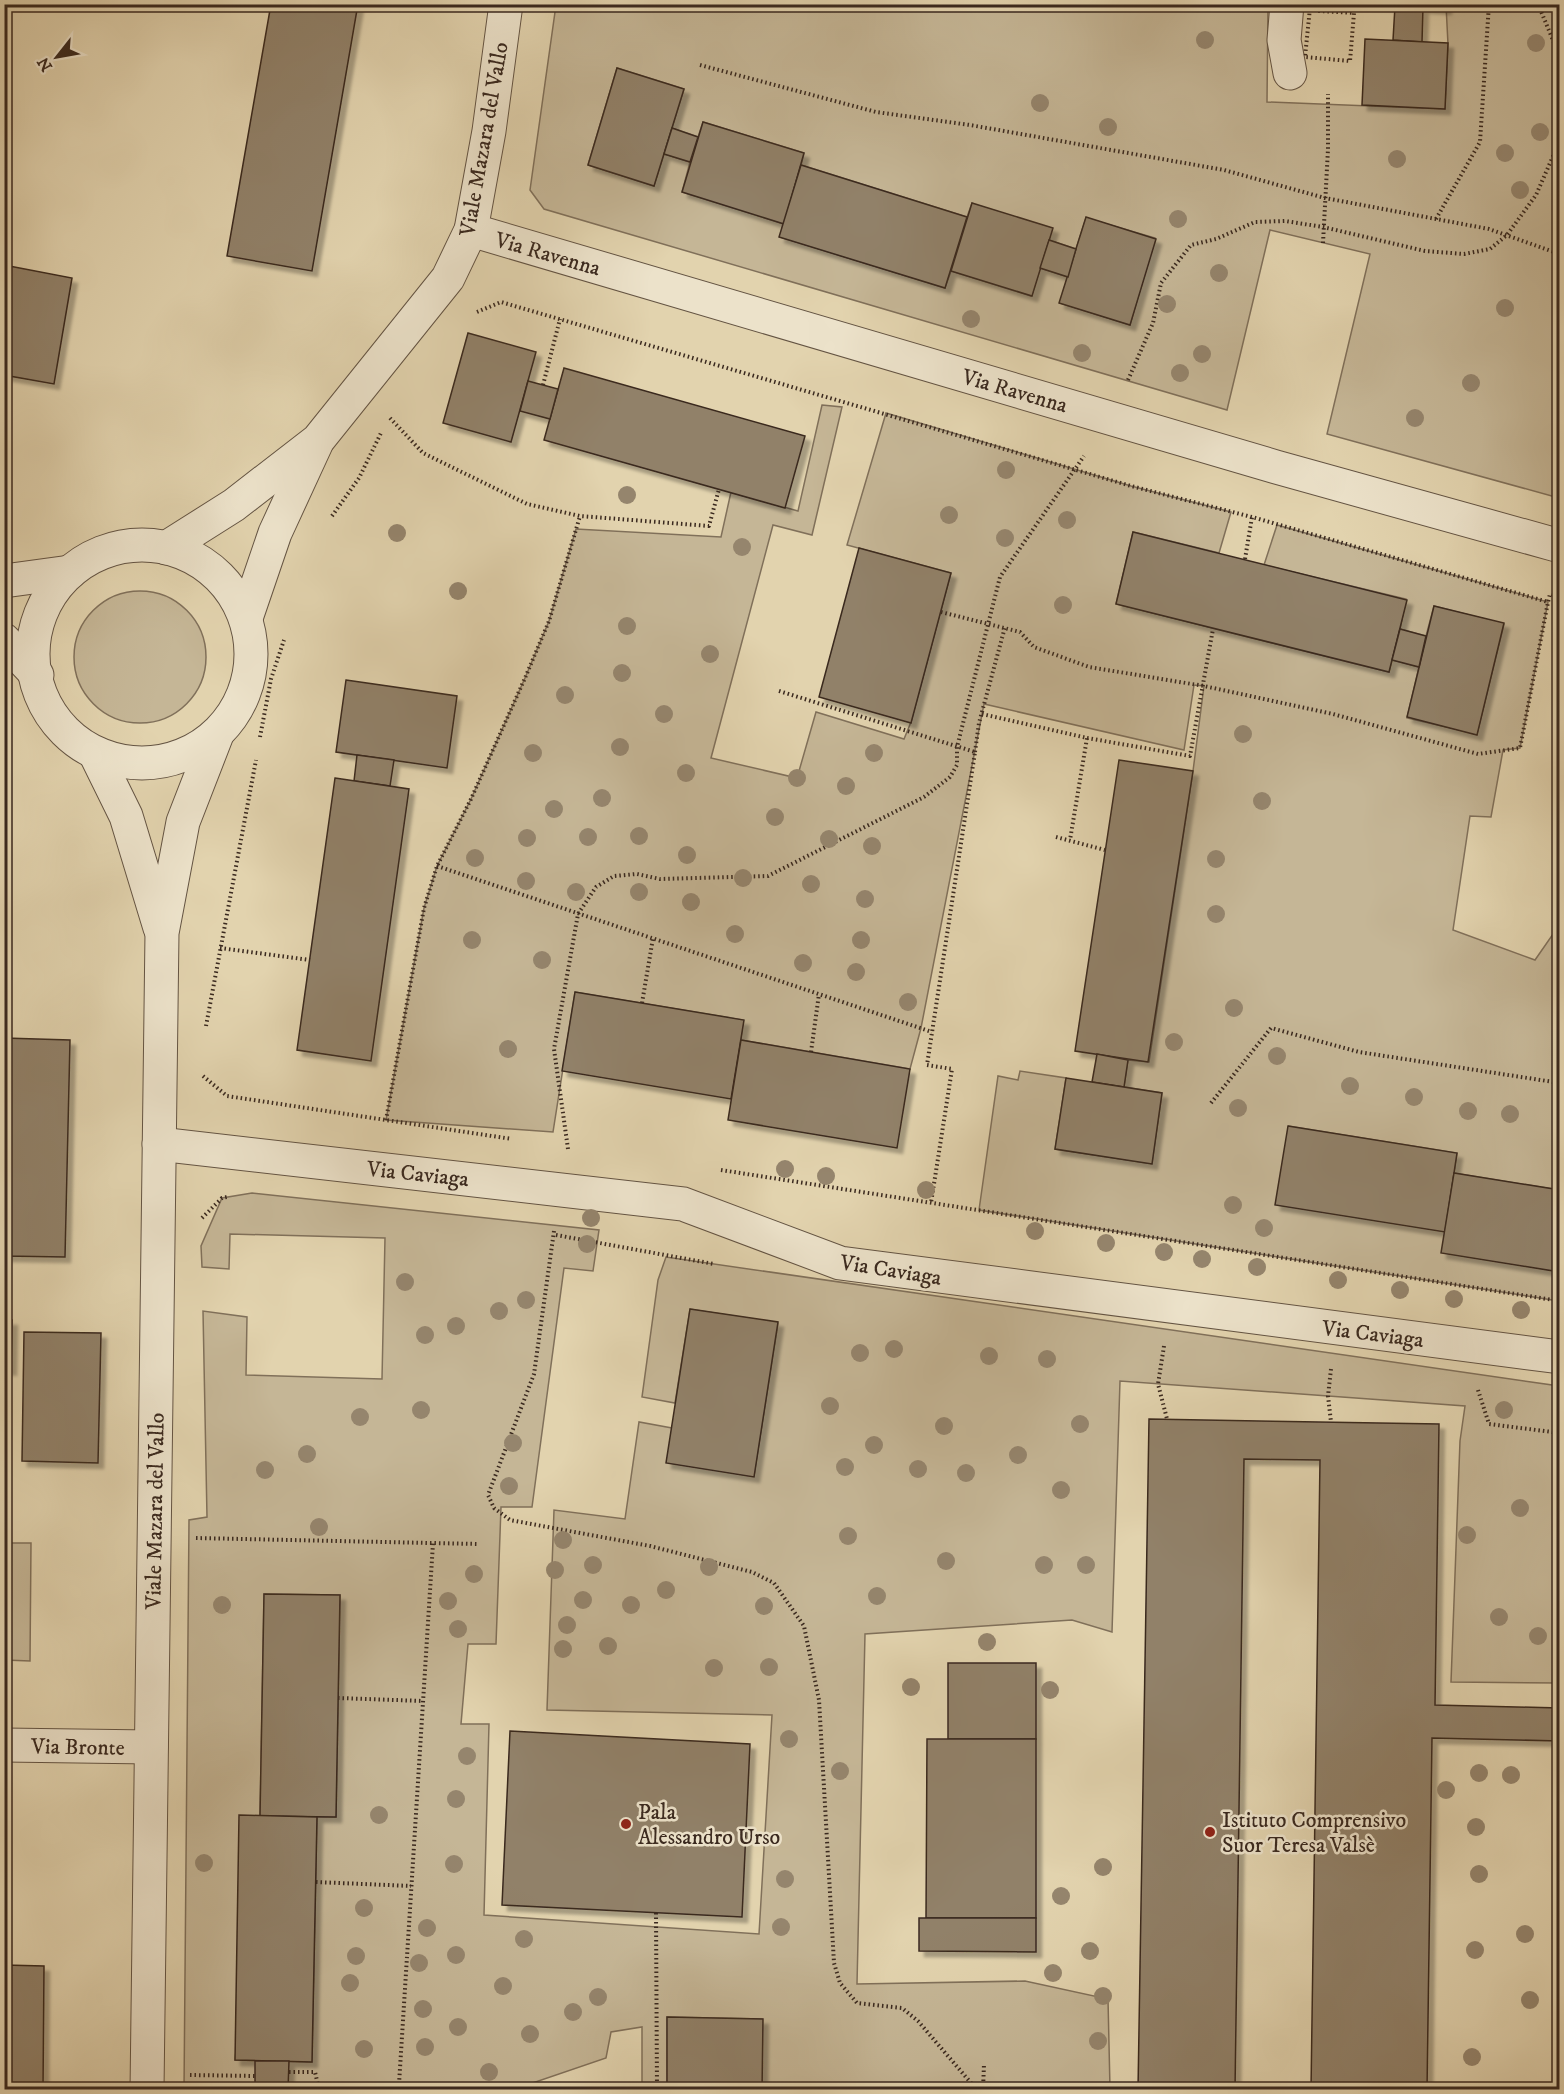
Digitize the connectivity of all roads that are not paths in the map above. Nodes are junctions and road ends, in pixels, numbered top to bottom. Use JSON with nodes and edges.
{"nodes":[{"id":1,"x":506,"y":4,"type":"edge"},
{"id":2,"x":1287,"y":4,"type":"edge"},
{"id":3,"x":1290,"y":73,"type":"dead end"},
{"id":4,"x":471,"y":230,"type":"junction"},
{"id":5,"x":318,"y":440,"type":"junction"},
{"id":6,"x":1560,"y":546,"type":"edge"},
{"id":7,"x":166,"y":548,"type":"junction"},
{"id":8,"x":70,"y":572,"type":"junction"},
{"id":9,"x":4,"y":581,"type":"edge"},
{"id":10,"x":246,"y":618,"type":"junction"},
{"id":11,"x":4,"y":640,"type":"edge"},
{"id":12,"x":37,"y":675,"type":"junction"},
{"id":13,"x":216,"y":736,"type":"junction"},
{"id":14,"x":95,"y":753,"type":"junction"},
{"id":15,"x":162,"y":933,"type":"junction"},
{"id":16,"x":159,"y":1144,"type":"junction"},
{"id":17,"x":1560,"y":1357,"type":"edge"},
{"id":18,"x":4,"y":1744,"type":"edge"},
{"id":19,"x":151,"y":1747,"type":"junction"},
{"id":20,"x":147,"y":2090,"type":"edge"}],
"edges":[{"from":1,"to":4,"type":"street","name":"Viale Mazara del Vallo"},
{"from":2,"to":3,"type":"street"},
{"from":4,"to":5,"type":"street","name":"Viale Mazara del Vallo"},
{"from":4,"to":6,"type":"street","name":"Via Ravenna"},
{"from":5,"to":7,"type":"street","name":"Viale Mazara del Vallo"},
{"from":5,"to":10,"type":"street","name":"Viale Mazara del Vallo"},
{"from":7,"to":8,"type":"street"},
{"from":7,"to":10,"type":"street"},
{"from":8,"to":9,"type":"street"},
{"from":8,"to":12,"type":"street"},
{"from":10,"to":13,"type":"street"},
{"from":11,"to":12,"type":"street"},
{"from":12,"to":14,"type":"street"},
{"from":13,"to":14,"type":"street"},
{"from":13,"to":15,"type":"street","name":"Viale Mazara del Vallo"},
{"from":14,"to":15,"type":"street","name":"Viale Mazara del Vallo"},
{"from":15,"to":16,"type":"street","name":"Viale Mazara del Vallo"},
{"from":16,"to":17,"type":"street","name":"Via Caviaga"},
{"from":16,"to":19,"type":"street","name":"Viale Mazara del Vallo"},
{"from":18,"to":19,"type":"street","name":"Via Bronte"},
{"from":19,"to":20,"type":"street","name":"Viale Mazara del Vallo"}]}
